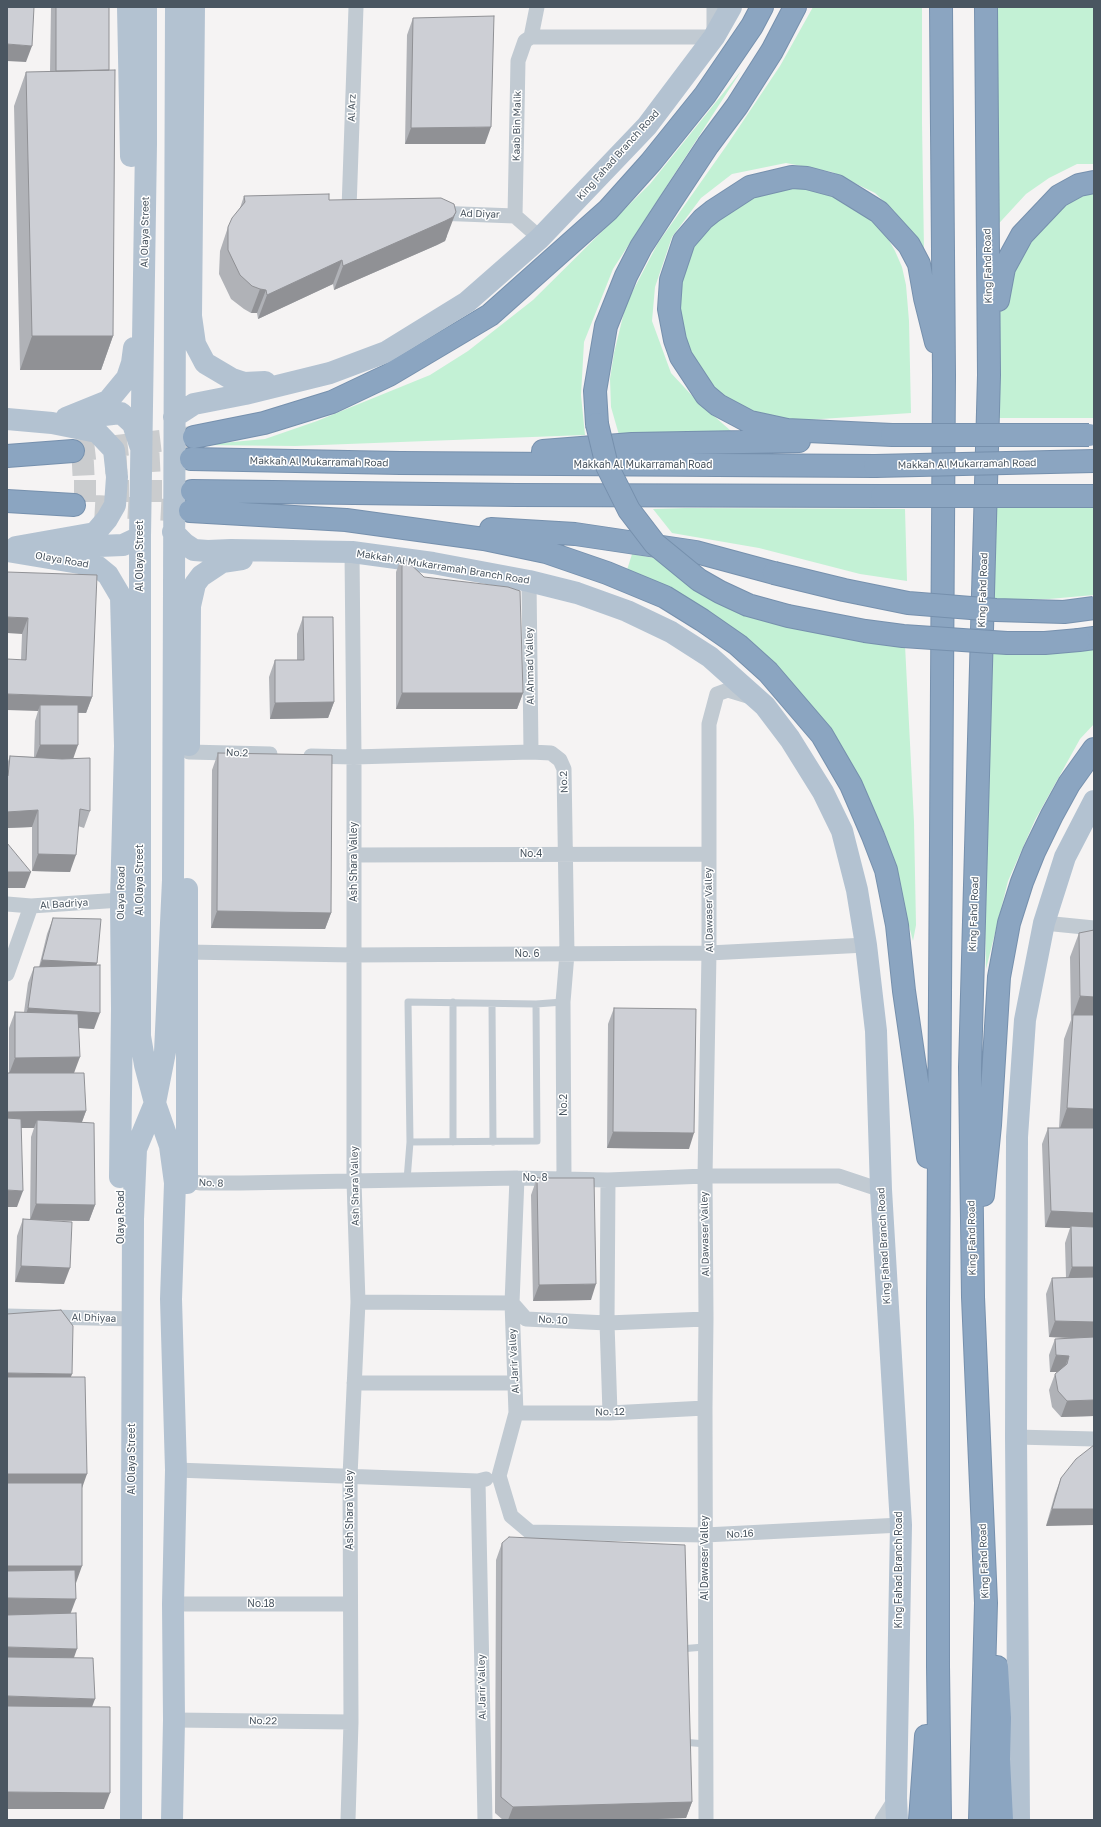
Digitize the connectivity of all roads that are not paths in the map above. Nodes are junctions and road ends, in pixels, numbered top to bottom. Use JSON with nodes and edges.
{"nodes":[{"id":1,"x":128,"y":7,"type":"edge"},
{"id":2,"x":146,"y":7,"type":"edge"},
{"id":3,"x":176,"y":7,"type":"edge"},
{"id":4,"x":194,"y":7,"type":"edge"},
{"id":5,"x":356,"y":7,"type":"edge"},
{"id":6,"x":537,"y":7,"type":"edge"},
{"id":7,"x":714,"y":7,"type":"edge"},
{"id":8,"x":730,"y":7,"type":"edge"},
{"id":9,"x":762,"y":7,"type":"edge"},
{"id":10,"x":796,"y":7,"type":"edge"},
{"id":11,"x":941,"y":7,"type":"edge"},
{"id":12,"x":986,"y":7,"type":"edge"},
{"id":13,"x":714,"y":36,"type":"junction"},
{"id":14,"x":531,"y":37,"type":"junction"},
{"id":15,"x":1094,"y":182,"type":"edge"},
{"id":16,"x":373,"y":210,"type":"edge"},
{"id":17,"x":420,"y":212,"type":"edge"},
{"id":18,"x":516,"y":216,"type":"junction"},
{"id":19,"x":540,"y":238,"type":"junction"},
{"id":20,"x":330,"y":373,"type":"junction"},
{"id":21,"x":944,"y":375,"type":"junction"},
{"id":22,"x":989,"y":375,"type":"junction"},
{"id":23,"x":7,"y":417,"type":"edge"},
{"id":24,"x":174,"y":417,"type":"junction"},
{"id":25,"x":66,"y":418,"type":"junction"},
{"id":26,"x":892,"y":435,"type":"junction"},
{"id":27,"x":1092,"y":435,"type":"edge"},
{"id":28,"x":194,"y":437,"type":"tunnel mouth"},
{"id":29,"x":142,"y":450,"type":"junction"},
{"id":30,"x":7,"y":456,"type":"edge"},
{"id":31,"x":191,"y":459,"type":"tunnel mouth"},
{"id":32,"x":1094,"y":460,"type":"edge"},
{"id":33,"x":400,"y":463,"type":"junction"},
{"id":34,"x":7,"y":465,"type":"edge"},
{"id":35,"x":7,"y":492,"type":"edge"},
{"id":36,"x":1094,"y":496,"type":"edge"},
{"id":37,"x":7,"y":501,"type":"edge"},
{"id":38,"x":346,"y":520,"type":"junction"},
{"id":39,"x":173,"y":532,"type":"junction"},
{"id":40,"x":140,"y":537,"type":"junction"},
{"id":41,"x":7,"y":549,"type":"edge"},
{"id":42,"x":300,"y":551,"type":"junction"},
{"id":43,"x":352,"y":552,"type":"junction"},
{"id":44,"x":529,"y":581,"type":"junction"},
{"id":45,"x":1094,"y":608,"type":"edge"},
{"id":46,"x":1086,"y":639,"type":"edge"},
{"id":47,"x":759,"y":700,"type":"junction"},
{"id":48,"x":1094,"y":749,"type":"edge"},
{"id":49,"x":188,"y":752,"type":"junction"},
{"id":50,"x":531,"y":752,"type":"junction"},
{"id":51,"x":283,"y":755,"type":"edge"},
{"id":52,"x":299,"y":755,"type":"edge"},
{"id":53,"x":354,"y":757,"type":"junction"},
{"id":54,"x":1094,"y":802,"type":"edge"},
{"id":55,"x":565,"y":854,"type":"junction"},
{"id":56,"x":708,"y":854,"type":"junction"},
{"id":57,"x":354,"y":855,"type":"junction"},
{"id":58,"x":121,"y":900,"type":"junction"},
{"id":59,"x":7,"y":904,"type":"edge"},
{"id":60,"x":31,"y":906,"type":"junction"},
{"id":61,"x":1044,"y":923,"type":"junction"},
{"id":62,"x":1094,"y":928,"type":"edge"},
{"id":63,"x":866,"y":945,"type":"junction"},
{"id":64,"x":187,"y":952,"type":"junction"},
{"id":65,"x":710,"y":952,"type":"junction"},
{"id":66,"x":567,"y":954,"type":"junction"},
{"id":67,"x":353,"y":955,"type":"junction"},
{"id":68,"x":7,"y":974,"type":"edge"},
{"id":69,"x":453,"y":1002,"type":"junction"},
{"id":70,"x":563,"y":1002,"type":"junction"},
{"id":71,"x":492,"y":1004,"type":"junction"},
{"id":72,"x":536,"y":1004,"type":"junction"},
{"id":73,"x":155,"y":1103,"type":"junction"},
{"id":74,"x":410,"y":1142,"type":"junction"},
{"id":75,"x":453,"y":1142,"type":"junction"},
{"id":76,"x":493,"y":1142,"type":"junction"},
{"id":77,"x":705,"y":1176,"type":"junction"},
{"id":78,"x":517,"y":1178,"type":"junction"},
{"id":79,"x":564,"y":1178,"type":"junction"},
{"id":80,"x":407,"y":1180,"type":"junction"},
{"id":81,"x":608,"y":1180,"type":"junction"},
{"id":82,"x":187,"y":1181,"type":"junction"},
{"id":83,"x":354,"y":1181,"type":"junction"},
{"id":84,"x":881,"y":1190,"type":"junction"},
{"id":85,"x":973,"y":1297,"type":"junction"},
{"id":86,"x":171,"y":1299,"type":"junction"},
{"id":87,"x":358,"y":1302,"type":"junction"},
{"id":88,"x":512,"y":1303,"type":"junction"},
{"id":89,"x":938,"y":1304,"type":"junction"},
{"id":90,"x":7,"y":1316,"type":"edge"},
{"id":91,"x":133,"y":1319,"type":"junction"},
{"id":92,"x":706,"y":1319,"type":"junction"},
{"id":93,"x":607,"y":1323,"type":"junction"},
{"id":94,"x":354,"y":1383,"type":"junction"},
{"id":95,"x":515,"y":1383,"type":"junction"},
{"id":96,"x":704,"y":1408,"type":"junction"},
{"id":97,"x":610,"y":1412,"type":"junction"},
{"id":98,"x":516,"y":1413,"type":"junction"},
{"id":99,"x":1016,"y":1437,"type":"junction"},
{"id":100,"x":1094,"y":1439,"type":"edge"},
{"id":101,"x":176,"y":1470,"type":"junction"},
{"id":102,"x":350,"y":1476,"type":"junction"},
{"id":103,"x":499,"y":1476,"type":"junction"},
{"id":104,"x":478,"y":1481,"type":"junction"},
{"id":105,"x":901,"y":1525,"type":"junction"},
{"id":106,"x":705,"y":1535,"type":"junction"},
{"id":107,"x":986,"y":1603,"type":"junction"},
{"id":108,"x":173,"y":1604,"type":"junction"},
{"id":109,"x":350,"y":1604,"type":"junction"},
{"id":110,"x":704,"y":1647,"type":"junction"},
{"id":111,"x":674,"y":1649,"type":"edge"},
{"id":112,"x":938,"y":1666,"type":"junction"},
{"id":113,"x":174,"y":1720,"type":"junction"},
{"id":114,"x":351,"y":1722,"type":"junction"},
{"id":115,"x":675,"y":1742,"type":"edge"},
{"id":116,"x":706,"y":1744,"type":"junction"},
{"id":117,"x":896,"y":1798,"type":"junction"},
{"id":118,"x":1021,"y":1815,"type":"edge"},
{"id":119,"x":131,"y":1820,"type":"edge"},
{"id":120,"x":172,"y":1820,"type":"edge"},
{"id":121,"x":348,"y":1820,"type":"edge"},
{"id":122,"x":484,"y":1820,"type":"edge"},
{"id":123,"x":706,"y":1820,"type":"edge"},
{"id":124,"x":882,"y":1820,"type":"edge"},
{"id":125,"x":897,"y":1820,"type":"edge"},
{"id":126,"x":920,"y":1820,"type":"edge"},
{"id":127,"x":940,"y":1820,"type":"edge"},
{"id":128,"x":980,"y":1820,"type":"edge"},
{"id":129,"x":1002,"y":1820,"type":"edge"}],
"edges":[{"from":1,"to":25,"type":"main road"},
{"from":2,"to":29,"type":"main road","name":"Al Olaya Street"},
{"from":3,"to":24,"type":"main road","name":"Al Olaya Street"},
{"from":4,"to":20,"type":"main road"},
{"from":5,"to":16,"type":"street","name":"Al Arz"},
{"from":6,"to":14,"type":"street","name":"Kaab Bin Malik"},
{"from":7,"to":13,"type":"street"},
{"from":8,"to":13,"type":"main road","name":"King Fahad Branch Road"},
{"from":9,"to":28,"type":"highway"},
{"from":10,"to":46,"type":"highway","bridge":true},
{"from":11,"to":21,"type":"highway"},
{"from":12,"to":22,"type":"highway","name":"King Fahd Road"},
{"from":13,"to":14,"type":"street"},
{"from":13,"to":19,"type":"main road","name":"King Fahad Branch Road"},
{"from":14,"to":18,"type":"street","name":"Kaab Bin Malik"},
{"from":15,"to":22,"type":"highway"},
{"from":17,"to":18,"type":"street","name":"Ad Diyar"},
{"from":18,"to":19,"type":"street"},
{"from":19,"to":20,"type":"main road"},
{"from":20,"to":24,"type":"main road"},
{"from":21,"to":26,"type":"highway"},
{"from":21,"to":89,"type":"highway"},
{"from":22,"to":85,"type":"highway","name":"King Fahd Road"},
{"from":23,"to":25,"type":"main road"},
{"from":23,"to":41,"type":"main road"},
{"from":24,"to":39,"type":"main road","name":"Al Olaya Street"},
{"from":25,"to":29,"type":"main road"},
{"from":26,"to":27,"type":"highway","bridge":true},
{"from":26,"to":33,"type":"highway"},
{"from":29,"to":40,"type":"main road","name":"Al Olaya Street"},
{"from":30,"to":34,"type":"highway"},
{"from":31,"to":33,"type":"highway","name":"Makkah Al Mukarramah Road"},
{"from":32,"to":33,"type":"highway","name":"Makkah Al Mukarramah Road","bridge":true},
{"from":35,"to":37,"type":"highway"},
{"from":36,"to":38,"type":"highway","bridge":true},
{"from":38,"to":45,"type":"highway","bridge":true},
{"from":38,"to":89,"type":"highway"},
{"from":39,"to":42,"type":"main road","name":"Makkah Al Mukarramah Branch Road"},
{"from":39,"to":73,"type":"main road","name":"Al Olaya Street"},
{"from":40,"to":41,"type":"main road"},
{"from":40,"to":73,"type":"main road","name":"Al Olaya Street"},
{"from":41,"to":58,"type":"main road","name":"Olaya Road"},
{"from":42,"to":43,"type":"main road","name":"Makkah Al Mukarramah Branch Road"},
{"from":42,"to":49,"type":"main road"},
{"from":43,"to":44,"type":"main road","name":"Makkah Al Mukarramah Branch Road"},
{"from":43,"to":53,"type":"street","name":"Ash Shara Valley"},
{"from":44,"to":47,"type":"main road","name":"Makkah Al Mukarramah Branch Road"},
{"from":44,"to":50,"type":"street","name":"Al Ahmad Valley"},
{"from":47,"to":56,"type":"street","name":"Al Dawaser Valley"},
{"from":47,"to":63,"type":"main road","name":"King Fahad Branch Road"},
{"from":48,"to":85,"type":"highway"},
{"from":49,"to":51,"type":"street","name":"No.2"},
{"from":49,"to":64,"type":"main road"},
{"from":50,"to":53,"type":"street","name":"No.2"},
{"from":50,"to":55,"type":"street","name":"No.2"},
{"from":52,"to":53,"type":"street","name":"No.2"},
{"from":53,"to":57,"type":"street","name":"Ash Shara Valley"},
{"from":54,"to":61,"type":"main road"},
{"from":55,"to":56,"type":"street","name":"No.4"},
{"from":55,"to":57,"type":"street","name":"No.4"},
{"from":55,"to":66,"type":"street","name":"No.2"},
{"from":56,"to":65,"type":"street","name":"Al Dawaser Valley"},
{"from":57,"to":67,"type":"street","name":"Ash Shara Valley"},
{"from":58,"to":60,"type":"street","name":"Al Badriya"},
{"from":58,"to":91,"type":"main road","name":"Olaya Road"},
{"from":59,"to":60,"type":"street","name":"Al Badriya"},
{"from":60,"to":68,"type":"street"},
{"from":61,"to":62,"type":"street"},
{"from":61,"to":99,"type":"main road"},
{"from":63,"to":65,"type":"street","name":"No. 6"},
{"from":63,"to":84,"type":"main road","name":"King Fahad Branch Road"},
{"from":64,"to":67,"type":"street","name":"No. 6"},
{"from":64,"to":82,"type":"main road"},
{"from":65,"to":66,"type":"street","name":"No. 6"},
{"from":65,"to":77,"type":"street","name":"Al Dawaser Valley"},
{"from":66,"to":67,"type":"street","name":"No. 6"},
{"from":66,"to":70,"type":"street","name":"No.2"},
{"from":67,"to":83,"type":"street","name":"Ash Shara Valley"},
{"from":69,"to":71,"type":"lane"},
{"from":69,"to":74,"type":"lane"},
{"from":69,"to":75,"type":"lane"},
{"from":70,"to":72,"type":"lane"},
{"from":70,"to":79,"type":"street","name":"No.2"},
{"from":71,"to":72,"type":"lane"},
{"from":71,"to":76,"type":"lane"},
{"from":72,"to":76,"type":"lane"},
{"from":73,"to":86,"type":"main road","name":"Al Olaya Street"},
{"from":73,"to":91,"type":"main road","name":"Al Olaya Street"},
{"from":74,"to":75,"type":"lane"},
{"from":74,"to":80,"type":"lane"},
{"from":75,"to":76,"type":"lane"},
{"from":77,"to":81,"type":"street","name":"No. 8"},
{"from":77,"to":84,"type":"street","name":"No. 8"},
{"from":77,"to":92,"type":"street","name":"Al Dawaser Valley"},
{"from":78,"to":79,"type":"street","name":"No. 8"},
{"from":78,"to":80,"type":"street","name":"No. 8"},
{"from":78,"to":88,"type":"street","name":"Al Jarir Valley"},
{"from":79,"to":81,"type":"street","name":"No. 8"},
{"from":80,"to":83,"type":"street","name":"No. 8"},
{"from":81,"to":93,"type":"street"},
{"from":82,"to":83,"type":"street","name":"No. 8"},
{"from":82,"to":86,"type":"main road"},
{"from":83,"to":87,"type":"street","name":"Ash Shara Valley"},
{"from":84,"to":105,"type":"main road","name":"King Fahad Branch Road"},
{"from":85,"to":107,"type":"highway","name":"King Fahd Road"},
{"from":86,"to":101,"type":"main road","name":"Al Olaya Street"},
{"from":87,"to":88,"type":"street"},
{"from":87,"to":94,"type":"street","name":"Ash Shara Valley"},
{"from":88,"to":93,"type":"street","name":"No. 10"},
{"from":88,"to":95,"type":"street","name":"Al Jarir Valley"},
{"from":89,"to":112,"type":"highway"},
{"from":90,"to":91,"type":"street","name":"Al Dhiyaa"},
{"from":91,"to":119,"type":"main road","name":"Al Olaya Street"},
{"from":92,"to":93,"type":"street","name":"No. 10"},
{"from":92,"to":96,"type":"street","name":"Al Dawaser Valley"},
{"from":93,"to":97,"type":"street"},
{"from":94,"to":95,"type":"street"},
{"from":94,"to":102,"type":"street","name":"Ash Shara Valley"},
{"from":95,"to":98,"type":"street","name":"Al Jarir Valley"},
{"from":96,"to":97,"type":"street","name":"No. 12"},
{"from":96,"to":106,"type":"street","name":"Al Dawaser Valley"},
{"from":97,"to":98,"type":"street","name":"No. 12"},
{"from":98,"to":103,"type":"street","name":"Al Jarir Valley"},
{"from":99,"to":100,"type":"street"},
{"from":99,"to":118,"type":"main road"},
{"from":101,"to":102,"type":"street"},
{"from":101,"to":108,"type":"main road","name":"Al Olaya Street"},
{"from":102,"to":104,"type":"street"},
{"from":102,"to":109,"type":"street","name":"Ash Shara Valley"},
{"from":103,"to":104,"type":"street"},
{"from":103,"to":106,"type":"street","name":"No.16"},
{"from":104,"to":122,"type":"street","name":"Al Jarir Valley"},
{"from":105,"to":106,"type":"street","name":"No.16"},
{"from":105,"to":117,"type":"main road","name":"King Fahad Branch Road"},
{"from":106,"to":110,"type":"street","name":"Al Dawaser Valley"},
{"from":107,"to":128,"type":"highway","name":"King Fahd Road"},
{"from":107,"to":129,"type":"highway"},
{"from":108,"to":109,"type":"street","name":"No.18"},
{"from":108,"to":113,"type":"main road","name":"Al Olaya Street"},
{"from":109,"to":114,"type":"street","name":"Ash Shara Valley"},
{"from":110,"to":111,"type":"lane"},
{"from":110,"to":116,"type":"street","name":"Al Dawaser Valley"},
{"from":112,"to":126,"type":"highway"},
{"from":112,"to":127,"type":"highway"},
{"from":113,"to":114,"type":"street","name":"No.22"},
{"from":113,"to":120,"type":"main road","name":"Al Olaya Street"},
{"from":114,"to":121,"type":"street","name":"Ash Shara Valley"},
{"from":115,"to":116,"type":"lane"},
{"from":116,"to":123,"type":"street","name":"Al Dawaser Valley"},
{"from":117,"to":124,"type":"street"},
{"from":117,"to":125,"type":"main road","name":"King Fahad Branch Road"}]}
